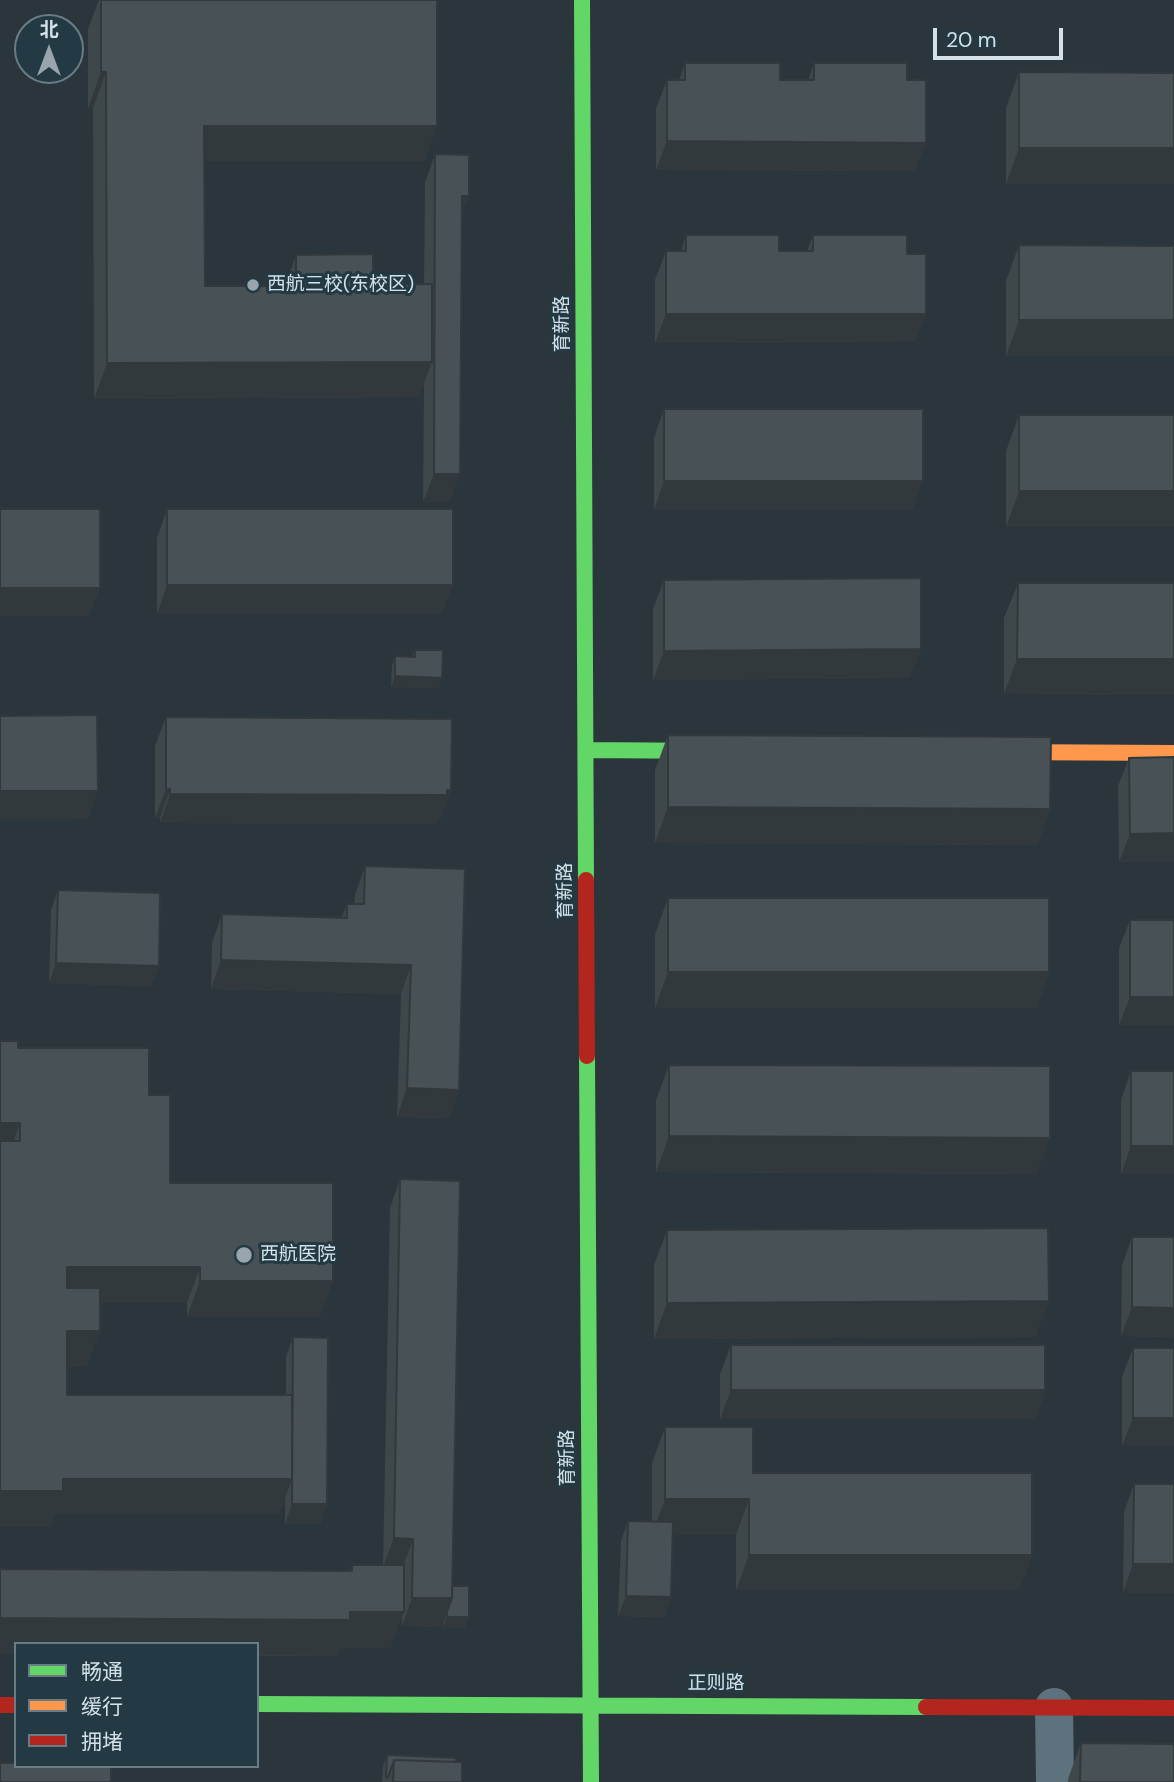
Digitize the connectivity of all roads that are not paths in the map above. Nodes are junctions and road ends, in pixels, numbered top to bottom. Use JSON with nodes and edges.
{"nodes":[{"id":1,"x":582,"y":0,"type":"edge"},
{"id":2,"x":586,"y":750,"type":"junction"},
{"id":3,"x":726,"y":751,"type":"edge"},
{"id":4,"x":978,"y":752,"type":"edge"},
{"id":5,"x":1174,"y":753,"type":"edge"},
{"id":6,"x":259,"y":1704,"type":"edge"},
{"id":7,"x":590,"y":1704,"type":"junction"},
{"id":8,"x":1054,"y":1707,"type":"junction"},
{"id":9,"x":1174,"y":1708,"type":"edge"},
{"id":10,"x":591,"y":1782,"type":"edge"},
{"id":11,"x":1055,"y":1782,"type":"edge"}],
"edges":[{"from":1,"to":2,"type":"street","name":"育新路"},
{"from":2,"to":3,"type":"street"},
{"from":2,"to":7,"type":"street","name":"育新路"},
{"from":4,"to":5,"type":"street"},
{"from":6,"to":7,"type":"street","name":"正则路"},
{"from":7,"to":8,"type":"street","name":"正则路"},
{"from":7,"to":10,"type":"street","name":"育新路"},
{"from":8,"to":9,"type":"street","name":"正则路"},
{"from":8,"to":11,"type":"street"}]}
